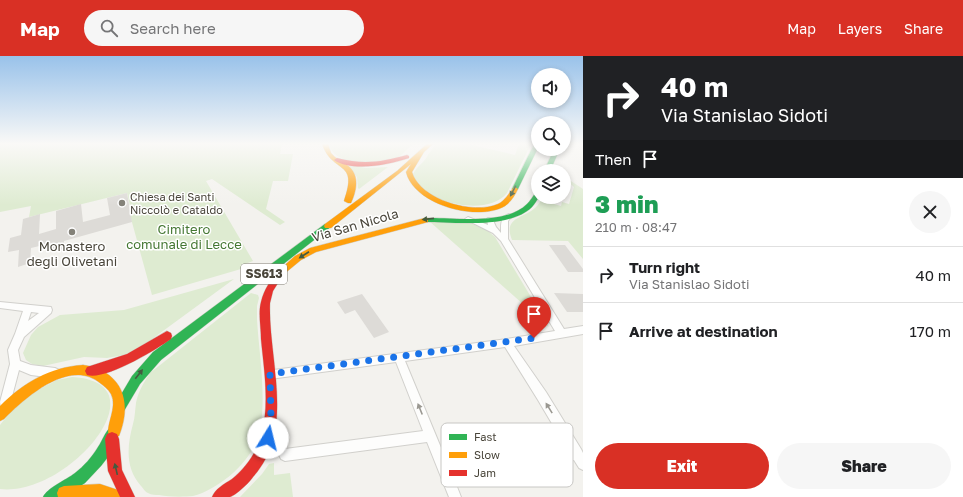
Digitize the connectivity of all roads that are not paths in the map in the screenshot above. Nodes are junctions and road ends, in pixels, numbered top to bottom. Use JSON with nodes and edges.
{"nodes":[{"id":1,"x":343,"y":165,"type":"edge"},
{"id":2,"x":357,"y":165,"type":"edge"},
{"id":3,"x":384,"y":165,"type":"edge"},
{"id":4,"x":396,"y":165,"type":"edge"},
{"id":5,"x":406,"y":165,"type":"edge"},
{"id":6,"x":413,"y":165,"type":"edge"},
{"id":7,"x":526,"y":165,"type":"edge"},
{"id":8,"x":348,"y":201,"type":"junction"},
{"id":9,"x":531,"y":204,"type":"edge"},
{"id":10,"x":509,"y":216,"type":"junction"},
{"id":11,"x":467,"y":219,"type":"junction"},
{"id":12,"x":490,"y":219,"type":"junction"},
{"id":13,"x":503,"y":230,"type":"junction"},
{"id":14,"x":496,"y":233,"type":"junction"},
{"id":15,"x":504,"y":239,"type":"junction"},
{"id":16,"x":0,"y":305,"type":"edge"},
{"id":17,"x":28,"y":308,"type":"junction"},
{"id":18,"x":583,"y":330,"type":"edge"},
{"id":19,"x":561,"y":333,"type":"junction"},
{"id":20,"x":20,"y":334,"type":"junction"},
{"id":21,"x":507,"y":343,"type":"junction"},
{"id":22,"x":399,"y":358,"type":"junction"},
{"id":23,"x":15,"y":364,"type":"junction"},
{"id":24,"x":90,"y":371,"type":"junction"},
{"id":25,"x":58,"y":374,"type":"junction"},
{"id":26,"x":270,"y":374,"type":"junction"},
{"id":27,"x":120,"y":407,"type":"junction"},
{"id":28,"x":0,"y":414,"type":"edge"},
{"id":29,"x":558,"y":423,"type":"edge"},
{"id":30,"x":431,"y":436,"type":"junction"},
{"id":31,"x":112,"y":438,"type":"junction"},
{"id":32,"x":573,"y":447,"type":"edge"},
{"id":33,"x":577,"y":453,"type":"junction"},
{"id":34,"x":573,"y":454,"type":"edge"},
{"id":35,"x":285,"y":455,"type":"dead end"},
{"id":36,"x":441,"y":461,"type":"edge"},
{"id":37,"x":583,"y":464,"type":"edge"},
{"id":38,"x":451,"y":487,"type":"edge"},
{"id":39,"x":59,"y":493,"type":"junction"},
{"id":40,"x":50,"y":497,"type":"edge"},
{"id":41,"x":119,"y":497,"type":"edge"},
{"id":42,"x":128,"y":497,"type":"edge"},
{"id":43,"x":219,"y":497,"type":"edge"},
{"id":44,"x":455,"y":497,"type":"edge"}],
"edges":[{"from":1,"to":8,"type":"main road"},
{"from":2,"to":3,"type":"main road"},
{"from":4,"to":8,"type":"main road"},
{"from":27,"to":5,"type":"main road","number":"SS613","one_way":true},
{"from":7,"to":6,"type":"main road","one_way":true},
{"from":8,"to":24,"type":"main road","number":"SS613"},
{"from":9,"to":10,"type":"main road","name":"Via San Nicola"},
{"from":10,"to":12,"type":"main road","name":"Via San Nicola"},
{"from":10,"to":13,"type":"street"},
{"from":11,"to":12,"type":"main road","name":"Via San Nicola"},
{"from":11,"to":14,"type":"street"},
{"from":11,"to":26,"type":"main road","name":"Via San Nicola","one_way":true},
{"from":12,"to":13,"type":"street"},
{"from":12,"to":14,"type":"street"},
{"from":13,"to":15,"type":"street"},
{"from":14,"to":15,"type":"street"},
{"from":15,"to":19,"type":"street"},
{"from":16,"to":17,"type":"street"},
{"from":17,"to":20,"type":"street"},
{"from":17,"to":20,"type":"street"},
{"from":18,"to":19,"type":"street"},
{"from":19,"to":21,"type":"street"},
{"from":20,"to":23,"type":"street"},
{"from":21,"to":22,"type":"street"},
{"from":29,"to":21,"type":"street","one_way":true},
{"from":22,"to":26,"type":"street"},
{"from":30,"to":22,"type":"street","one_way":true},
{"from":23,"to":25,"type":"street"},
{"from":23,"to":28,"type":"street"},
{"from":24,"to":25,"type":"main road"},
{"from":24,"to":27,"type":"main road"},
{"from":25,"to":28,"type":"main road"},
{"from":26,"to":43,"type":"main road","name":"Via San Nicola"},
{"from":27,"to":31,"type":"main road"},
{"from":30,"to":35,"type":"street"},
{"from":30,"to":36,"type":"street"},
{"from":31,"to":39,"type":"main road"},
{"from":42,"to":31,"type":"main road","one_way":true},
{"from":33,"to":32,"type":"street","one_way":true},
{"from":33,"to":34,"type":"street"},
{"from":33,"to":37,"type":"street"},
{"from":38,"to":44,"type":"street"},
{"from":39,"to":40,"type":"main road"},
{"from":39,"to":41,"type":"main road"}]}
